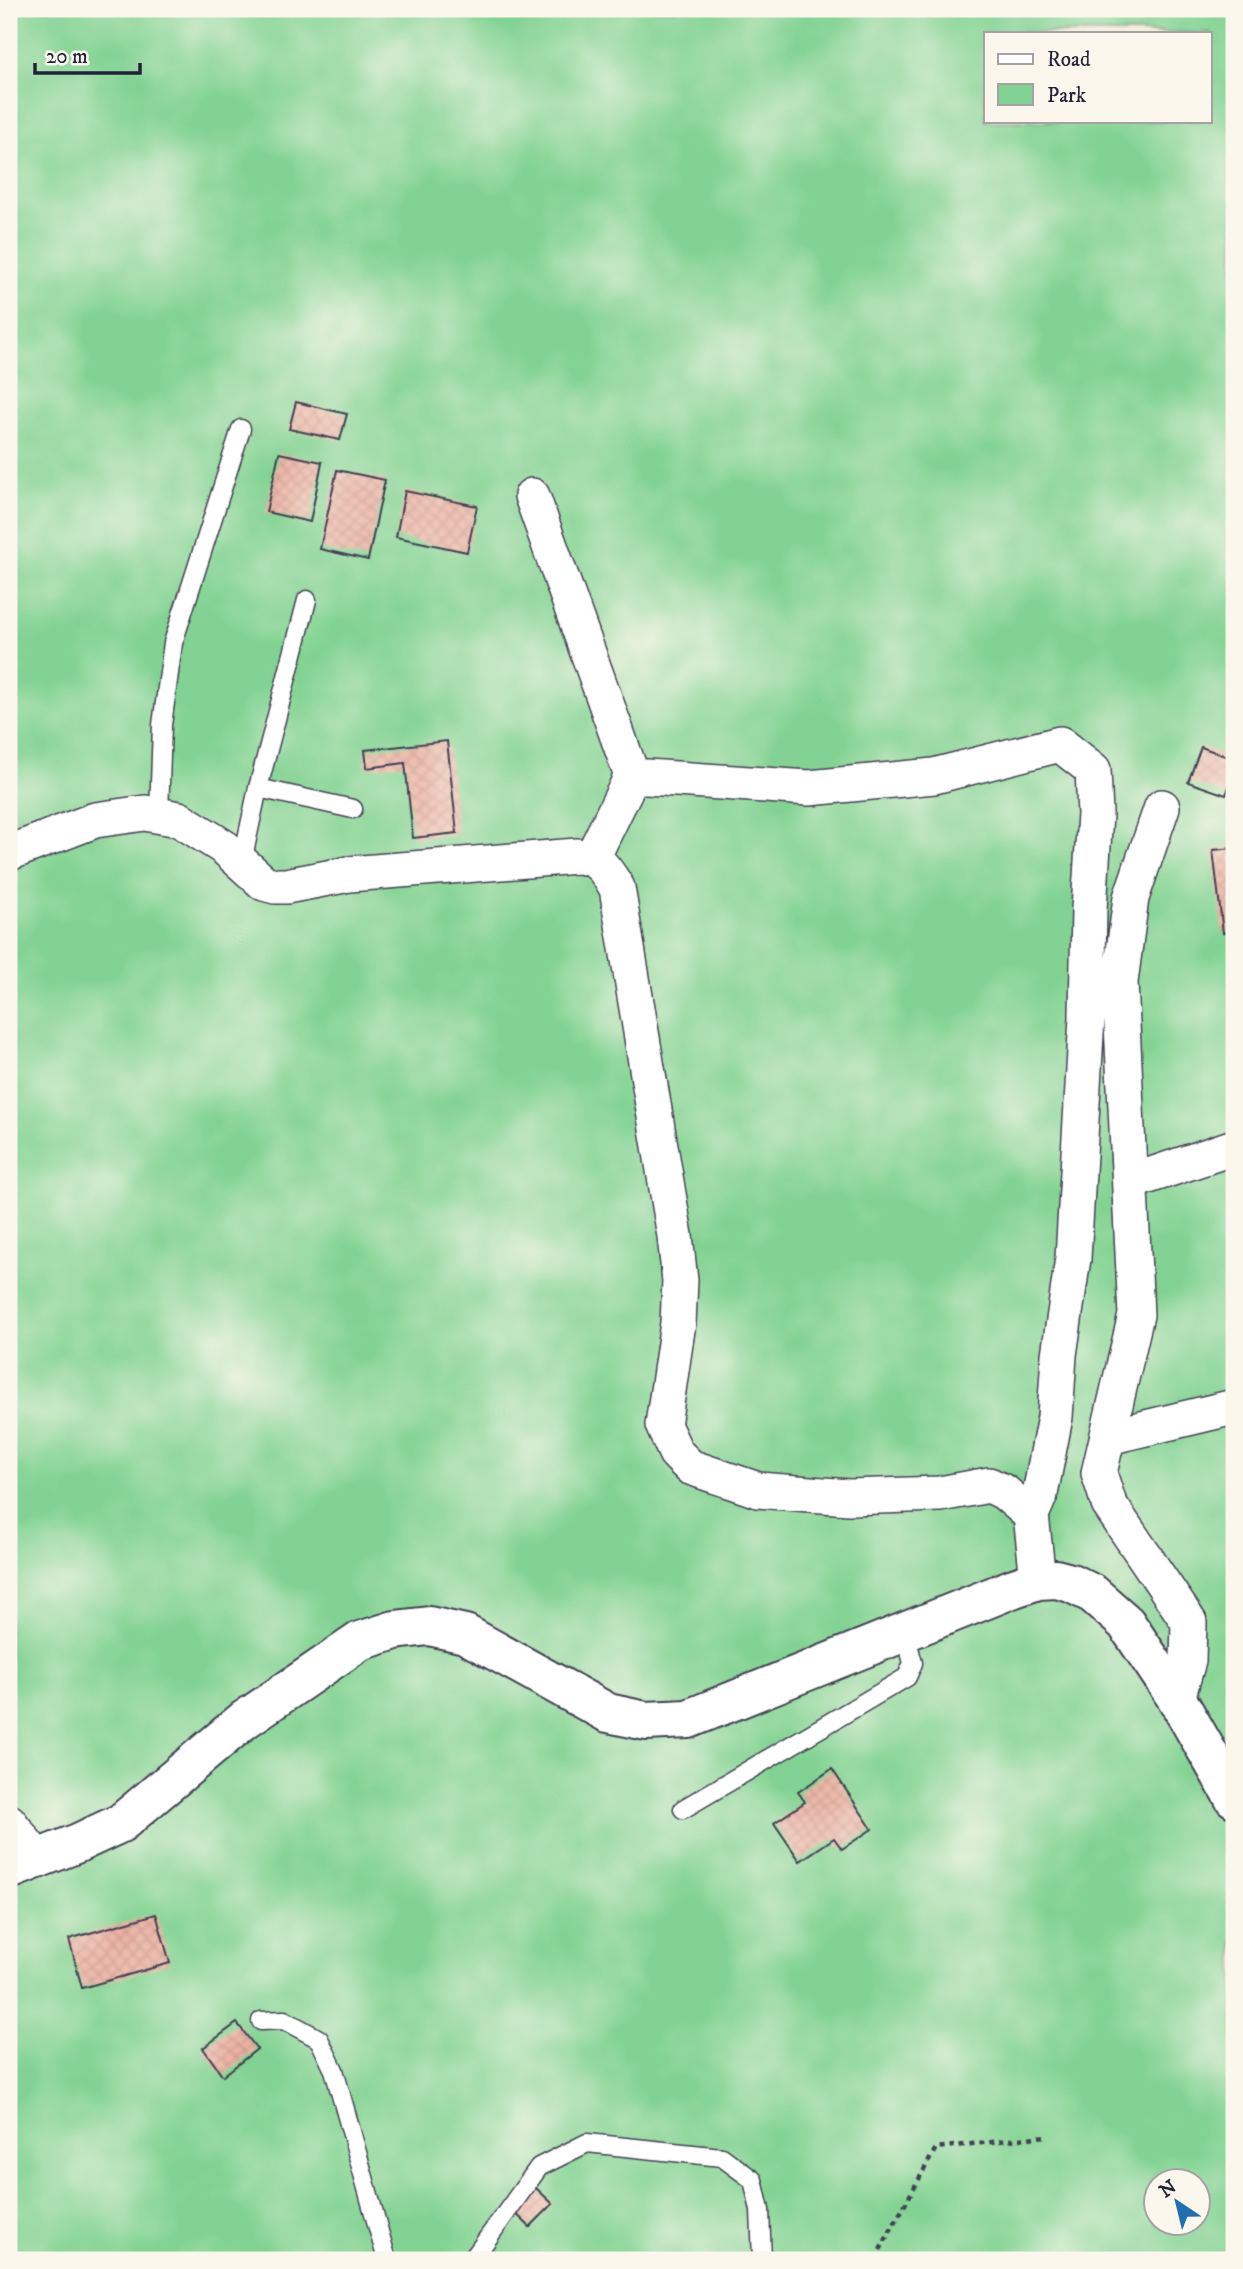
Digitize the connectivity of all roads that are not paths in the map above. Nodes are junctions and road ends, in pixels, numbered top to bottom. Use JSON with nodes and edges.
{"nodes":[{"id":1,"x":241,"y":429,"type":"dead end"},
{"id":2,"x":532,"y":496,"type":"dead end"},
{"id":3,"x":307,"y":600,"type":"dead end"},
{"id":4,"x":632,"y":776,"type":"junction"},
{"id":5,"x":258,"y":788,"type":"junction"},
{"id":6,"x":1161,"y":807,"type":"dead end"},
{"id":7,"x":353,"y":809,"type":"dead end"},
{"id":8,"x":159,"y":814,"type":"junction"},
{"id":9,"x":9,"y":853,"type":"edge"},
{"id":10,"x":592,"y":858,"type":"junction"},
{"id":11,"x":242,"y":862,"type":"junction"},
{"id":12,"x":1234,"y":1147,"type":"edge"},
{"id":13,"x":1131,"y":1182,"type":"junction"},
{"id":14,"x":1234,"y":1408,"type":"edge"},
{"id":15,"x":1108,"y":1437,"type":"junction"},
{"id":16,"x":1031,"y":1515,"type":"junction"},
{"id":17,"x":1038,"y":1580,"type":"junction"},
{"id":18,"x":905,"y":1633,"type":"junction"},
{"id":19,"x":1177,"y":1699,"type":"junction"},
{"id":20,"x":1234,"y":1798,"type":"edge"},
{"id":21,"x":683,"y":1809,"type":"dead end"},
{"id":22,"x":9,"y":1822,"type":"edge"},
{"id":23,"x":23,"y":1864,"type":"edge"},
{"id":24,"x":261,"y":2021,"type":"dead end"},
{"id":25,"x":387,"y":2260,"type":"edge"},
{"id":26,"x":472,"y":2260,"type":"edge"},
{"id":27,"x":762,"y":2260,"type":"edge"}],
"edges":[{"from":1,"to":8,"type":"lane"},
{"from":2,"to":4,"type":"street"},
{"from":3,"to":5,"type":"lane"},
{"from":4,"to":10,"type":"street"},
{"from":4,"to":16,"type":"street"},
{"from":5,"to":7,"type":"lane"},
{"from":5,"to":11,"type":"lane"},
{"from":6,"to":13,"type":"street"},
{"from":8,"to":9,"type":"street"},
{"from":8,"to":11,"type":"street"},
{"from":10,"to":11,"type":"street"},
{"from":10,"to":16,"type":"street"},
{"from":12,"to":13,"type":"street"},
{"from":13,"to":15,"type":"street"},
{"from":14,"to":15,"type":"street"},
{"from":15,"to":19,"type":"street"},
{"from":16,"to":17,"type":"street"},
{"from":17,"to":18,"type":"main road"},
{"from":17,"to":19,"type":"main road"},
{"from":18,"to":21,"type":"lane"},
{"from":18,"to":23,"type":"main road"},
{"from":19,"to":20,"type":"main road"},
{"from":22,"to":23,"type":"street"},
{"from":24,"to":25,"type":"lane"},
{"from":26,"to":27,"type":"lane"}]}
